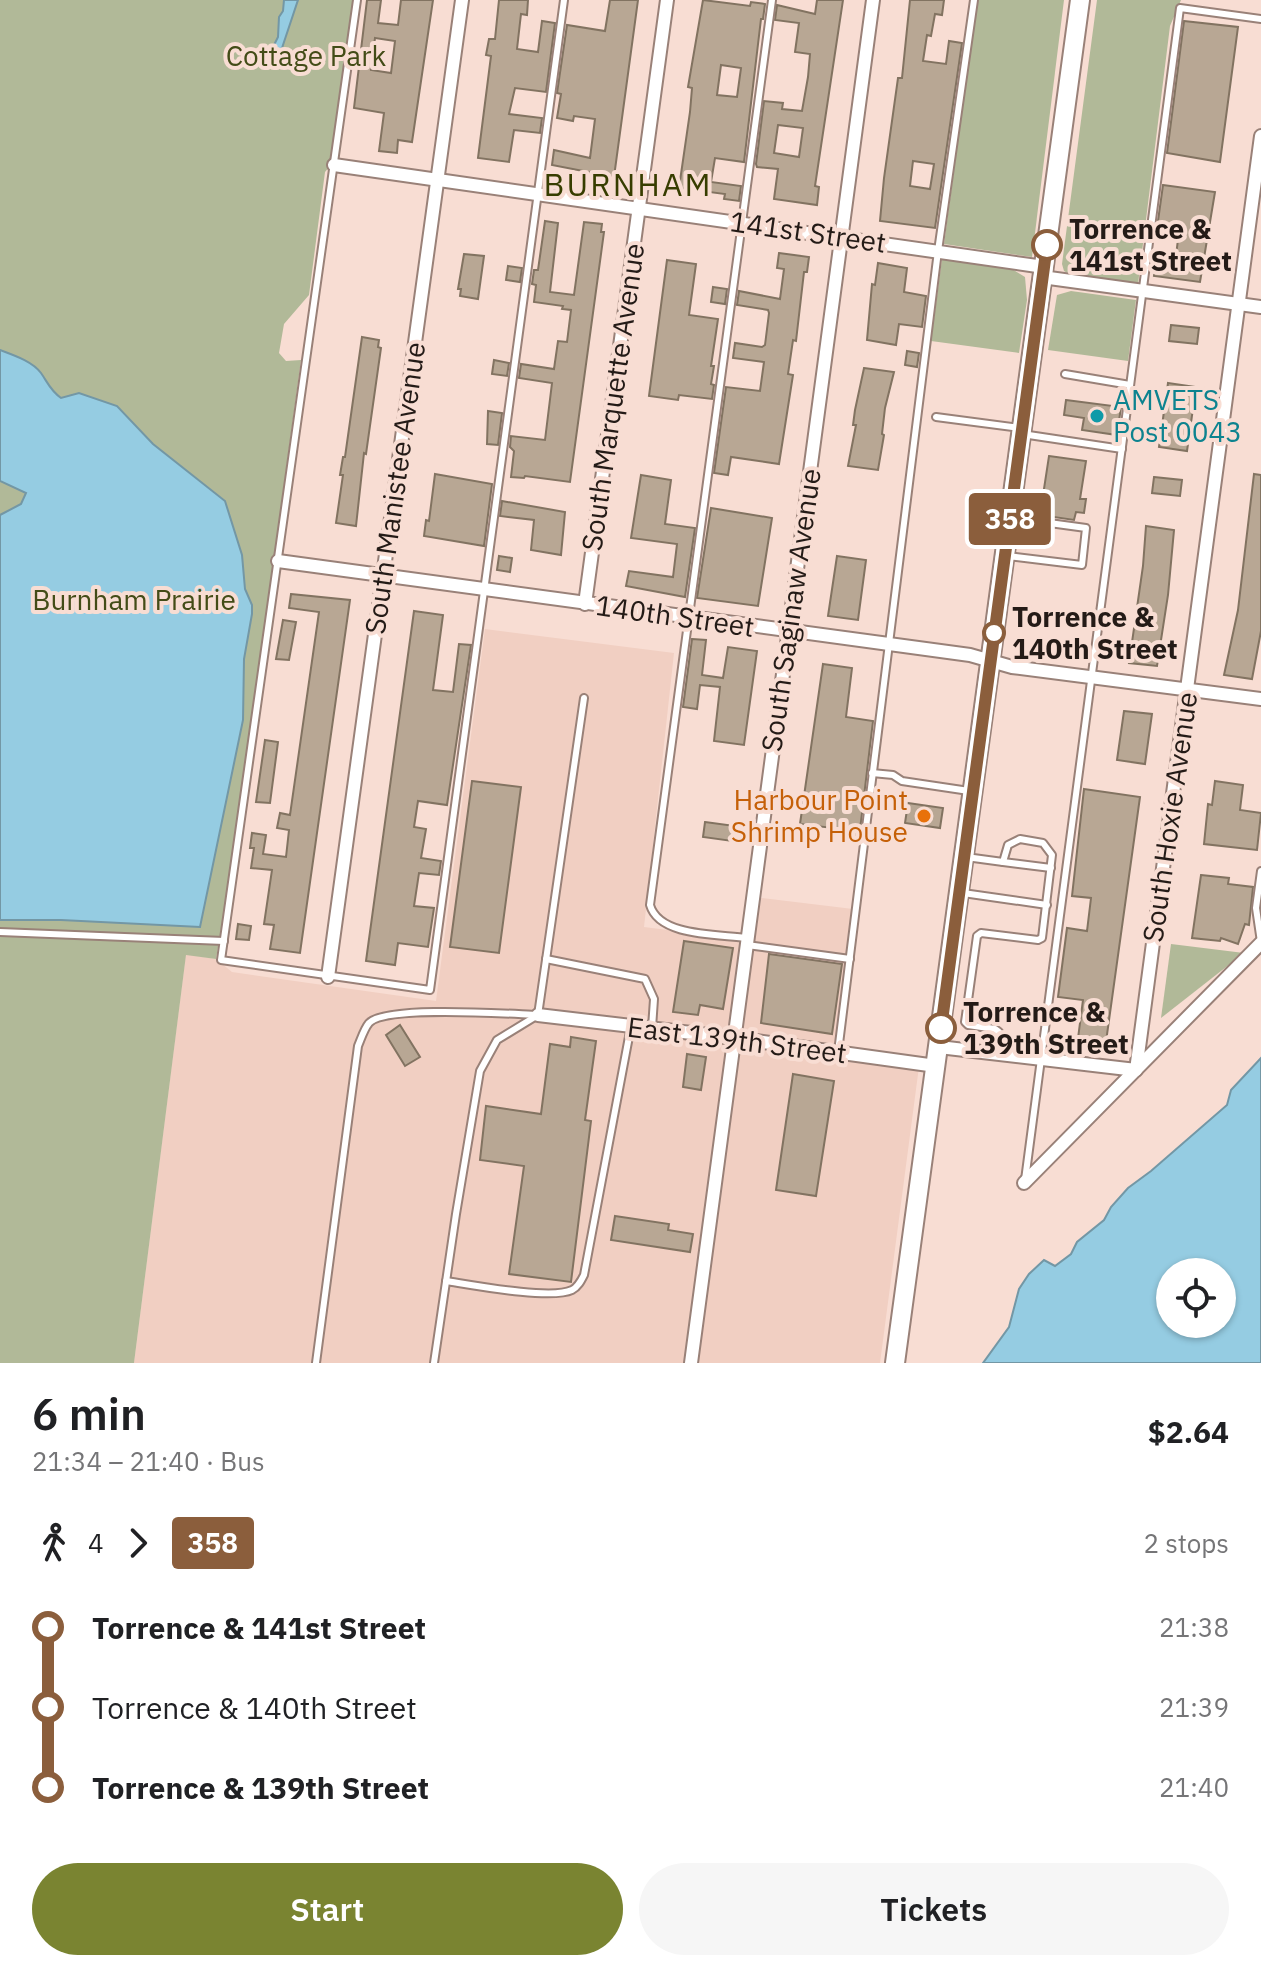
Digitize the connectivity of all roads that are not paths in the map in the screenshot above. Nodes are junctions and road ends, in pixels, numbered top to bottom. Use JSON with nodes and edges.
{"nodes":[{"id":1,"x":357,"y":0,"type":"edge"},
{"id":2,"x":462,"y":0,"type":"edge"},
{"id":3,"x":564,"y":0,"type":"edge"},
{"id":4,"x":667,"y":0,"type":"edge"},
{"id":5,"x":772,"y":0,"type":"edge"},
{"id":6,"x":873,"y":0,"type":"edge"},
{"id":7,"x":974,"y":0,"type":"edge"},
{"id":8,"x":1080,"y":0,"type":"edge"},
{"id":9,"x":1261,"y":19,"type":"edge"},
{"id":10,"x":1261,"y":136,"type":"edge"},
{"id":11,"x":334,"y":165,"type":"junction"},
{"id":12,"x":438,"y":180,"type":"junction"},
{"id":13,"x":538,"y":194,"type":"junction"},
{"id":14,"x":639,"y":208,"type":"junction"},
{"id":15,"x":740,"y":222,"type":"junction"},
{"id":16,"x":842,"y":236,"type":"junction"},
{"id":17,"x":938,"y":251,"type":"junction"},
{"id":18,"x":1043,"y":272,"type":"junction"},
{"id":19,"x":1143,"y":291,"type":"junction"},
{"id":20,"x":1239,"y":304,"type":"junction"},
{"id":21,"x":1261,"y":307,"type":"edge"},
{"id":22,"x":1065,"y":374,"type":"dead end"},
{"id":23,"x":1130,"y":385,"type":"junction"},
{"id":24,"x":936,"y":417,"type":"dead end"},
{"id":25,"x":1022,"y":431,"type":"junction"},
{"id":26,"x":1122,"y":449,"type":"junction"},
{"id":27,"x":1010,"y":517,"type":"junction"},
{"id":28,"x":1005,"y":555,"type":"junction"},
{"id":29,"x":278,"y":561,"type":"junction"},
{"id":30,"x":383,"y":576,"type":"junction"},
{"id":31,"x":484,"y":590,"type":"junction"},
{"id":32,"x":585,"y":604,"type":"junction"},
{"id":33,"x":687,"y":617,"type":"junction"},
{"id":34,"x":788,"y":631,"type":"junction"},
{"id":35,"x":888,"y":644,"type":"junction"},
{"id":36,"x":991,"y":661,"type":"junction"},
{"id":37,"x":1091,"y":677,"type":"junction"},
{"id":38,"x":1187,"y":690,"type":"junction"},
{"id":39,"x":584,"y":698,"type":"dead end"},
{"id":40,"x":1261,"y":699,"type":"edge"},
{"id":41,"x":872,"y":773,"type":"junction"},
{"id":42,"x":973,"y":792,"type":"junction"},
{"id":43,"x":964,"y":857,"type":"junction"},
{"id":44,"x":1003,"y":862,"type":"junction"},
{"id":45,"x":1051,"y":868,"type":"junction"},
{"id":46,"x":1261,"y":871,"type":"edge"},
{"id":47,"x":1050,"y":881,"type":"junction"},
{"id":48,"x":1064,"y":883,"type":"junction"},
{"id":49,"x":959,"y":893,"type":"junction"},
{"id":50,"x":1047,"y":905,"type":"junction"},
{"id":51,"x":0,"y":932,"type":"edge"},
{"id":52,"x":224,"y":941,"type":"junction"},
{"id":53,"x":747,"y":941,"type":"junction"},
{"id":54,"x":1261,"y":943,"type":"edge"},
{"id":55,"x":546,"y":959,"type":"junction"},
{"id":56,"x":850,"y":959,"type":"junction"},
{"id":57,"x":328,"y":977,"type":"junction"},
{"id":58,"x":538,"y":1015,"type":"junction"},
{"id":59,"x":631,"y":1026,"type":"junction"},
{"id":60,"x":652,"y":1028,"type":"junction"},
{"id":61,"x":734,"y":1038,"type":"junction"},
{"id":62,"x":939,"y":1047,"type":"junction"},
{"id":63,"x":838,"y":1053,"type":"junction"},
{"id":64,"x":996,"y":1053,"type":"junction"},
{"id":65,"x":1041,"y":1059,"type":"junction"},
{"id":66,"x":936,"y":1066,"type":"junction"},
{"id":67,"x":1136,"y":1070,"type":"junction"},
{"id":68,"x":1024,"y":1183,"type":"joint"},
{"id":69,"x":446,"y":1281,"type":"junction"},
{"id":70,"x":316,"y":1363,"type":"edge"},
{"id":71,"x":434,"y":1363,"type":"edge"},
{"id":72,"x":691,"y":1363,"type":"edge"},
{"id":73,"x":895,"y":1363,"type":"edge"}],
"edges":[{"from":1,"to":11,"type":"lane"},
{"from":2,"to":12,"type":"street","name":"South Manistee Avenue"},
{"from":3,"to":13,"type":"lane"},
{"from":4,"to":14,"type":"street","name":"South Marquette Avenue"},
{"from":5,"to":15,"type":"lane"},
{"from":6,"to":16,"type":"street","name":"South Saginaw Avenue"},
{"from":7,"to":17,"type":"lane"},
{"from":8,"to":18,"type":"main road"},
{"from":9,"to":19,"type":"lane"},
{"from":10,"to":20,"type":"street","name":"South Hoxie Avenue"},
{"from":11,"to":12,"type":"street","name":"141st Street"},
{"from":11,"to":29,"type":"lane"},
{"from":12,"to":13,"type":"street","name":"141st Street"},
{"from":12,"to":30,"type":"street","name":"South Manistee Avenue"},
{"from":13,"to":14,"type":"street","name":"141st Street"},
{"from":13,"to":31,"type":"lane"},
{"from":14,"to":15,"type":"street","name":"141st Street"},
{"from":14,"to":32,"type":"street","name":"South Marquette Avenue"},
{"from":15,"to":16,"type":"street","name":"141st Street"},
{"from":15,"to":33,"type":"lane"},
{"from":16,"to":17,"type":"street","name":"141st Street"},
{"from":16,"to":34,"type":"street","name":"South Saginaw Avenue"},
{"from":17,"to":18,"type":"street","name":"141st Street"},
{"from":17,"to":35,"type":"lane"},
{"from":18,"to":19,"type":"street","name":"141st Street"},
{"from":18,"to":25,"type":"main road"},
{"from":19,"to":20,"type":"street","name":"141st Street"},
{"from":19,"to":23,"type":"lane"},
{"from":20,"to":21,"type":"street","name":"141st Street"},
{"from":20,"to":38,"type":"street","name":"South Hoxie Avenue"},
{"from":22,"to":23,"type":"lane"},
{"from":23,"to":26,"type":"lane"},
{"from":24,"to":25,"type":"lane"},
{"from":25,"to":26,"type":"lane"},
{"from":25,"to":27,"type":"main road"},
{"from":26,"to":37,"type":"lane"},
{"from":27,"to":28,"type":"main road"},
{"from":27,"to":28,"type":"lane"},
{"from":28,"to":36,"type":"main road"},
{"from":29,"to":30,"type":"street","name":"140th Street"},
{"from":29,"to":52,"type":"lane"},
{"from":30,"to":31,"type":"street","name":"140th Street"},
{"from":30,"to":57,"type":"street","name":"South Manistee Avenue"},
{"from":31,"to":32,"type":"street","name":"140th Street"},
{"from":31,"to":57,"type":"lane"},
{"from":32,"to":33,"type":"street","name":"140th Street"},
{"from":33,"to":34,"type":"street","name":"140th Street"},
{"from":33,"to":53,"type":"lane"},
{"from":34,"to":35,"type":"street","name":"140th Street"},
{"from":34,"to":53,"type":"street","name":"South Saginaw Avenue"},
{"from":35,"to":36,"type":"street","name":"140th Street"},
{"from":35,"to":41,"type":"lane"},
{"from":36,"to":37,"type":"street","name":"140th Street"},
{"from":36,"to":42,"type":"main road"},
{"from":37,"to":38,"type":"street","name":"140th Street"},
{"from":37,"to":48,"type":"lane"},
{"from":38,"to":40,"type":"street","name":"140th Street"},
{"from":38,"to":67,"type":"street","name":"South Hoxie Avenue"},
{"from":39,"to":55,"type":"lane"},
{"from":41,"to":42,"type":"lane"},
{"from":41,"to":56,"type":"lane"},
{"from":42,"to":43,"type":"main road"},
{"from":43,"to":44,"type":"lane"},
{"from":43,"to":49,"type":"main road"},
{"from":44,"to":45,"type":"lane"},
{"from":44,"to":45,"type":"lane"},
{"from":45,"to":47,"type":"lane"},
{"from":46,"to":54,"type":"lane"},
{"from":47,"to":48,"type":"lane"},
{"from":47,"to":50,"type":"lane"},
{"from":48,"to":65,"type":"lane"},
{"from":49,"to":50,"type":"lane"},
{"from":49,"to":62,"type":"main road"},
{"from":50,"to":64,"type":"lane"},
{"from":51,"to":52,"type":"lane"},
{"from":52,"to":57,"type":"lane"},
{"from":53,"to":56,"type":"lane"},
{"from":53,"to":61,"type":"street","name":"South Saginaw Avenue"},
{"from":54,"to":67,"type":"street"},
{"from":55,"to":58,"type":"lane"},
{"from":55,"to":60,"type":"lane"},
{"from":56,"to":63,"type":"lane"},
{"from":58,"to":59,"type":"street","name":"East 139th Street"},
{"from":58,"to":69,"type":"lane"},
{"from":58,"to":70,"type":"lane"},
{"from":59,"to":60,"type":"street","name":"East 139th Street"},
{"from":59,"to":69,"type":"lane"},
{"from":60,"to":61,"type":"street","name":"East 139th Street"},
{"from":61,"to":63,"type":"street","name":"East 139th Street"},
{"from":61,"to":72,"type":"street","name":"South Saginaw Avenue"},
{"from":62,"to":64,"type":"street"},
{"from":62,"to":66,"type":"main road"},
{"from":63,"to":66,"type":"street","name":"East 139th Street"},
{"from":64,"to":65,"type":"street"},
{"from":65,"to":67,"type":"street"},
{"from":65,"to":68,"type":"lane"},
{"from":66,"to":73,"type":"main road"},
{"from":67,"to":68,"type":"street"},
{"from":69,"to":71,"type":"lane"}]}
